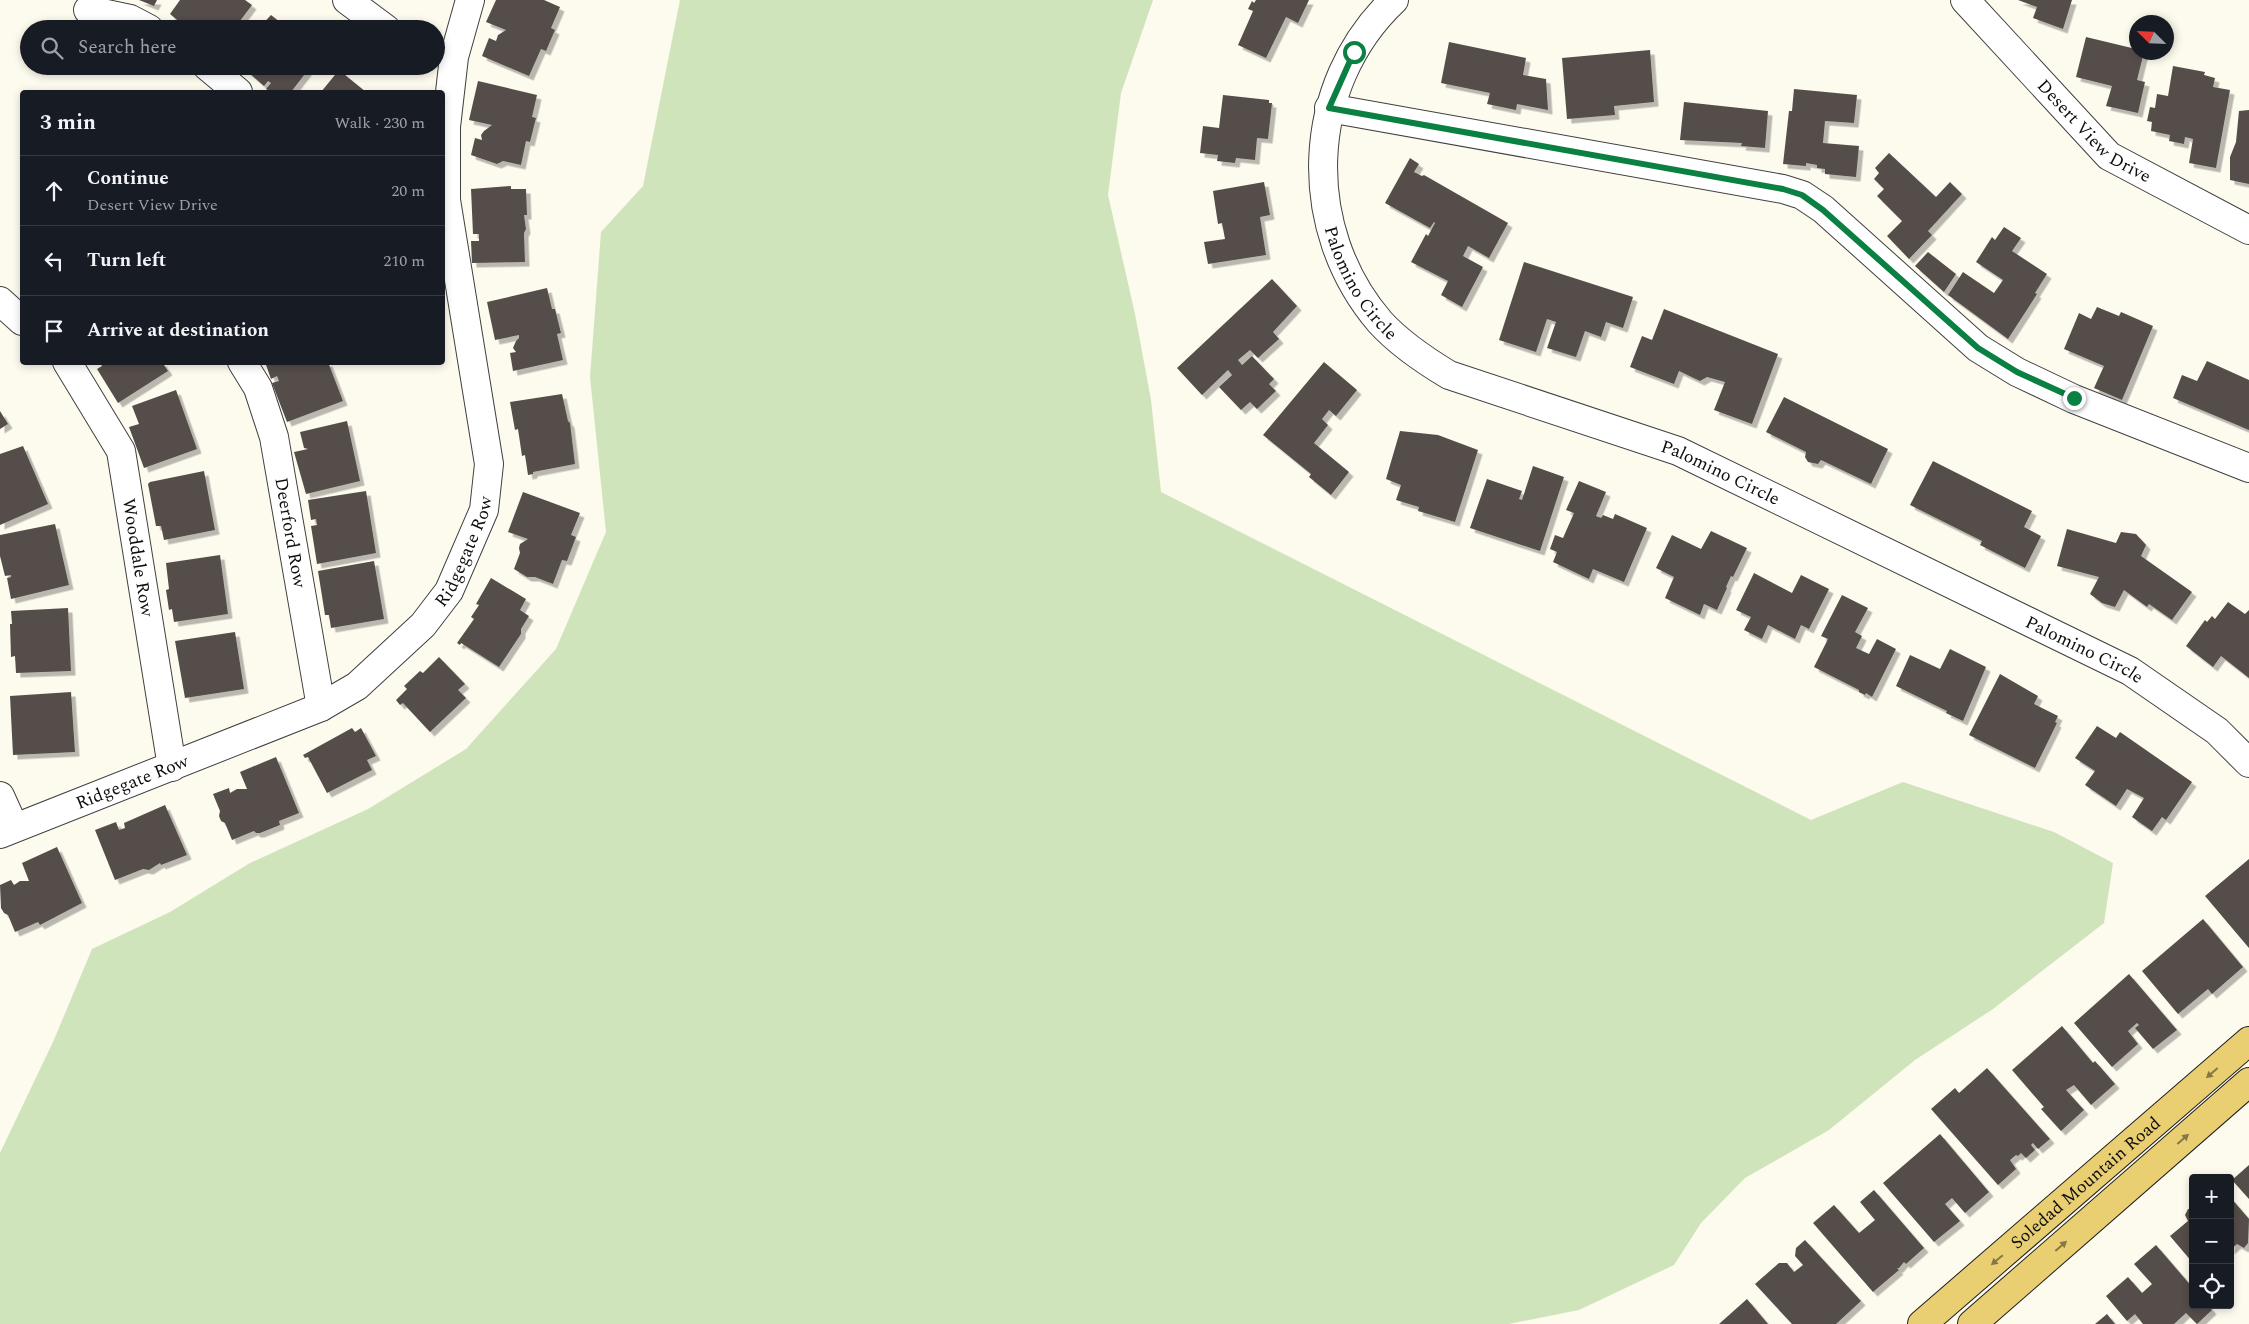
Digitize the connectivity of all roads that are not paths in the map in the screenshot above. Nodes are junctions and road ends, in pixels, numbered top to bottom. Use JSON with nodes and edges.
{"nodes":[{"id":1,"x":347,"y":0,"type":"edge"},
{"id":2,"x":470,"y":0,"type":"edge"},
{"id":3,"x":1394,"y":0,"type":"edge"},
{"id":4,"x":1966,"y":0,"type":"edge"},
{"id":5,"x":88,"y":10,"type":"dead end"},
{"id":6,"x":132,"y":20,"type":"edge"},
{"id":7,"x":374,"y":20,"type":"edge"},
{"id":8,"x":445,"y":55,"type":"edge"},
{"id":9,"x":218,"y":75,"type":"edge"},
{"id":10,"x":236,"y":90,"type":"edge"},
{"id":11,"x":1329,"y":108,"type":"junction"},
{"id":12,"x":445,"y":163,"type":"edge"},
{"id":13,"x":445,"y":205,"type":"edge"},
{"id":14,"x":2249,"y":230,"type":"edge"},
{"id":15,"x":0,"y":301,"type":"edge"},
{"id":16,"x":20,"y":319,"type":"edge"},
{"id":17,"x":69,"y":365,"type":"edge"},
{"id":18,"x":244,"y":365,"type":"edge"},
{"id":19,"x":2249,"y":468,"type":"edge"},
{"id":20,"x":321,"y":707,"type":"junction"},
{"id":21,"x":2249,"y":763,"type":"edge"},
{"id":22,"x":172,"y":767,"type":"junction"},
{"id":23,"x":0,"y":796,"type":"edge"},
{"id":24,"x":7,"y":830,"type":"edge"},
{"id":25,"x":2249,"y":1041,"type":"edge"},
{"id":26,"x":2249,"y":1082,"type":"edge"},
{"id":27,"x":1922,"y":1324,"type":"edge"},
{"id":28,"x":1972,"y":1324,"type":"edge"}],
"edges":[{"from":1,"to":7,"type":"street"},
{"from":2,"to":8,"type":"street","name":"Ridgegate Row"},
{"from":3,"to":11,"type":"street"},
{"from":4,"to":14,"type":"street","name":"Desert View Drive"},
{"from":5,"to":6,"type":"street"},
{"from":8,"to":12,"type":"street","name":"Ridgegate Row"},
{"from":9,"to":10,"type":"street"},
{"from":11,"to":19,"type":"street"},
{"from":11,"to":21,"type":"street","name":"Palomino Circle"},
{"from":13,"to":20,"type":"street","name":"Ridgegate Row"},
{"from":15,"to":16,"type":"street"},
{"from":17,"to":22,"type":"street","name":"Wooddale Row"},
{"from":18,"to":20,"type":"street","name":"Deerford Row"},
{"from":20,"to":22,"type":"street","name":"Ridgegate Row"},
{"from":22,"to":24,"type":"street","name":"Ridgegate Row"},
{"from":23,"to":24,"type":"street"},
{"from":25,"to":27,"type":"main road","name":"Soledad Mountain Road","one_way":true},
{"from":28,"to":26,"type":"main road","name":"Soledad Mountain Road","one_way":true}]}
